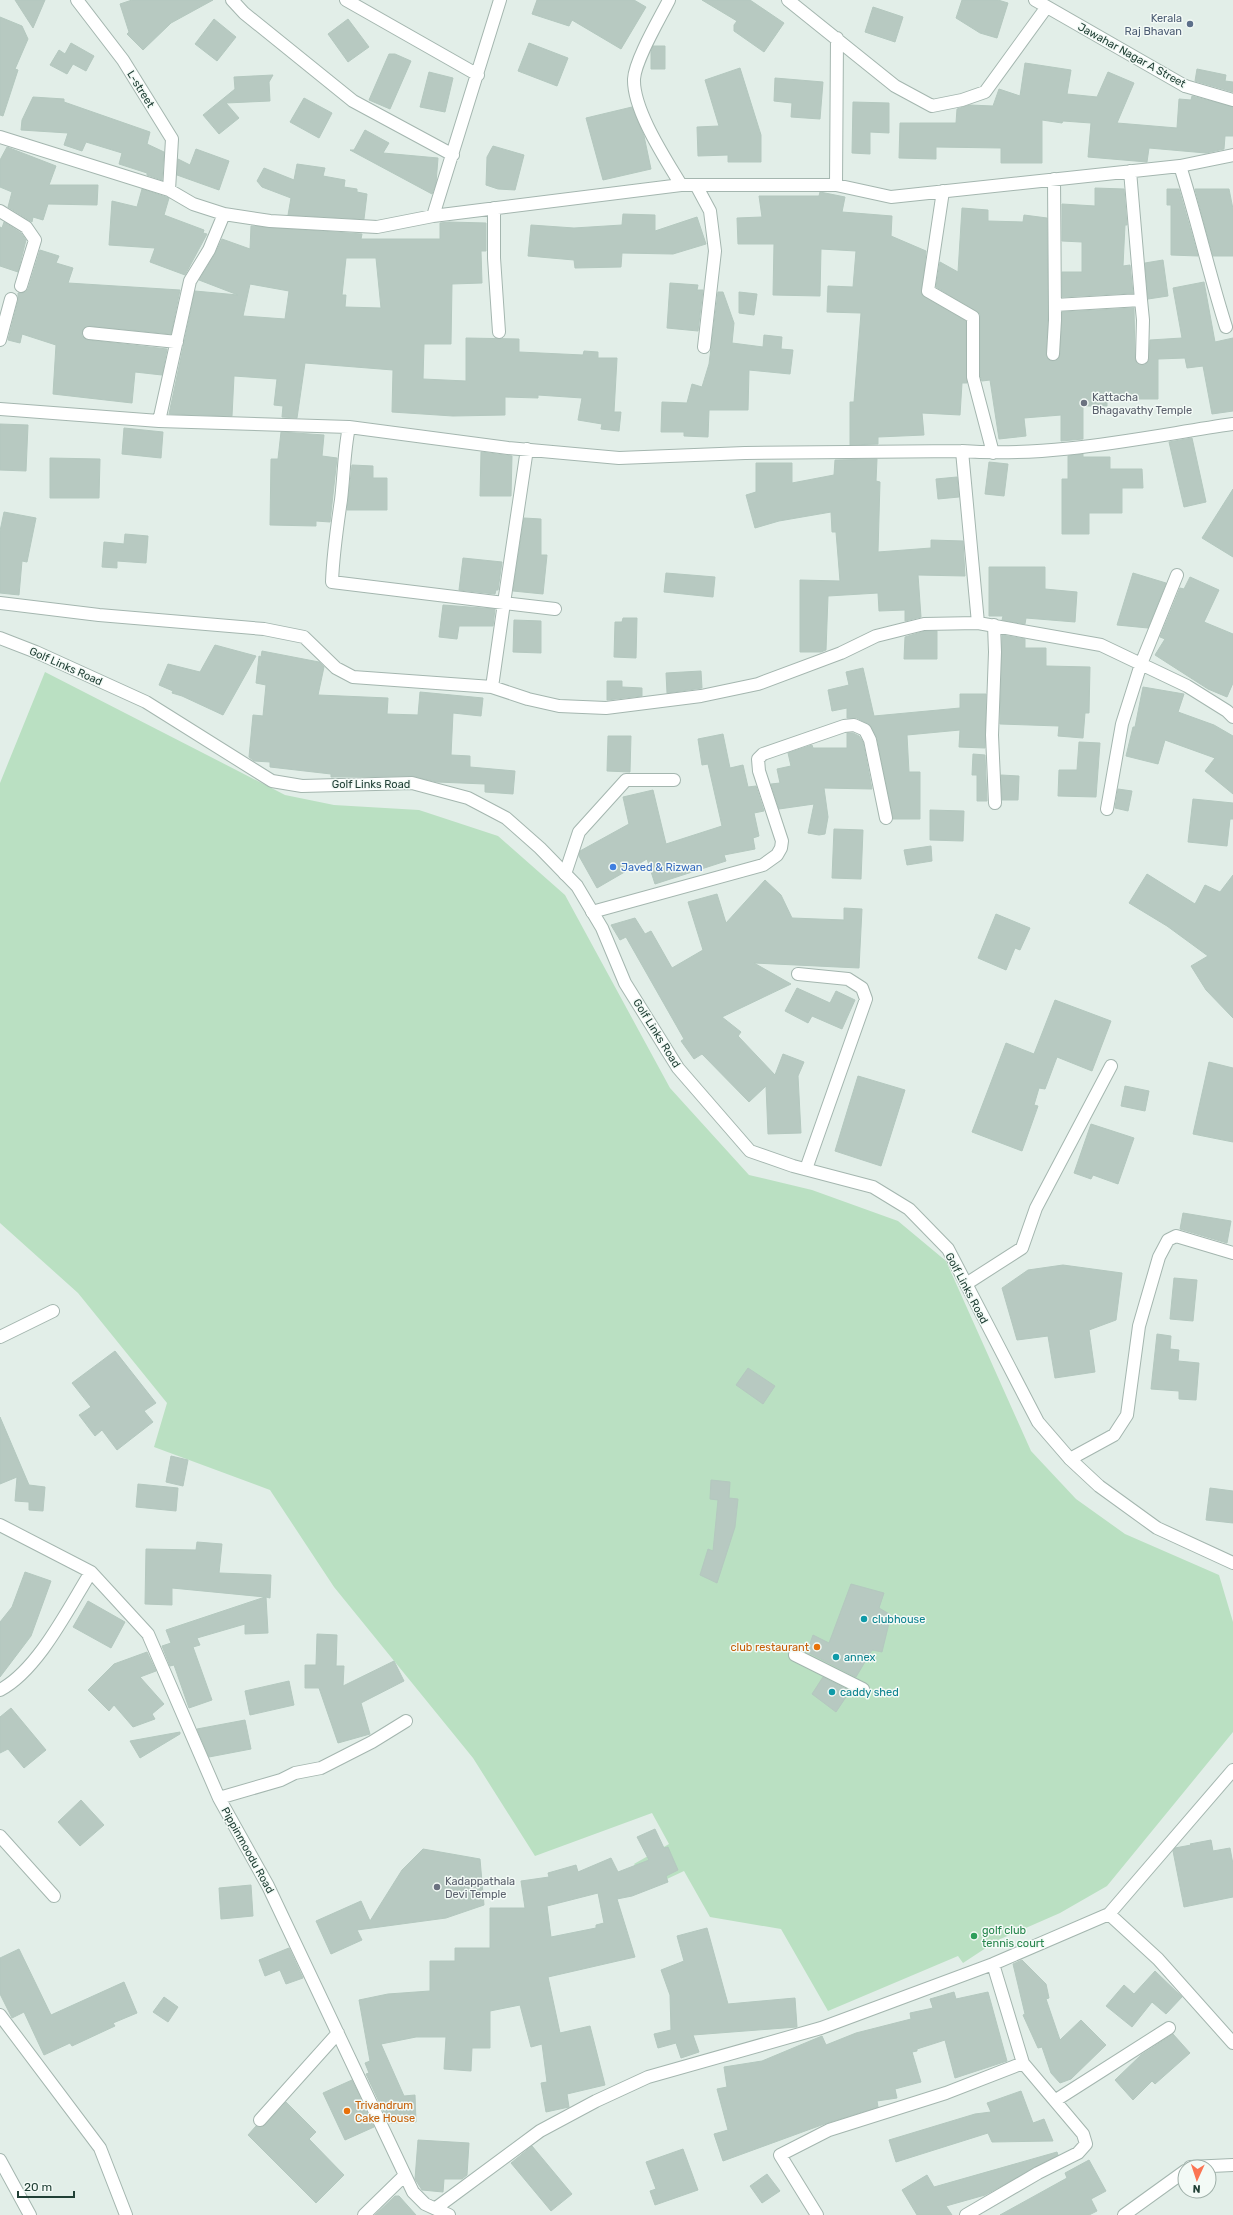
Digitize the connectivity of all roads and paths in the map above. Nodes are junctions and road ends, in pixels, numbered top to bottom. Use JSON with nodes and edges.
{"nodes":[{"id":1,"x":77,"y":0,"type":"edge"},
{"id":2,"x":232,"y":0,"type":"edge"},
{"id":3,"x":346,"y":0,"type":"edge"},
{"id":4,"x":500,"y":0,"type":"edge"},
{"id":5,"x":668,"y":0,"type":"edge"},
{"id":6,"x":788,"y":0,"type":"edge"},
{"id":7,"x":1035,"y":0,"type":"edge"},
{"id":8,"x":1046,"y":8,"type":"junction"},
{"id":9,"x":837,"y":38,"type":"junction"},
{"id":10,"x":478,"y":75,"type":"junction"},
{"id":11,"x":1233,"y":100,"type":"edge"},
{"id":12,"x":0,"y":137,"type":"edge"},
{"id":13,"x":453,"y":155,"type":"junction"},
{"id":14,"x":1233,"y":155,"type":"edge"},
{"id":15,"x":1180,"y":166,"type":"junction"},
{"id":16,"x":1130,"y":171,"type":"junction"},
{"id":17,"x":1054,"y":179,"type":"junction"},
{"id":18,"x":680,"y":185,"type":"junction"},
{"id":19,"x":696,"y":185,"type":"junction"},
{"id":20,"x":836,"y":185,"type":"junction"},
{"id":21,"x":169,"y":190,"type":"junction"},
{"id":22,"x":942,"y":191,"type":"junction"},
{"id":23,"x":494,"y":208,"type":"junction"},
{"id":24,"x":0,"y":211,"type":"edge"},
{"id":25,"x":224,"y":214,"type":"junction"},
{"id":26,"x":433,"y":216,"type":"junction"},
{"id":27,"x":21,"y":286,"type":"dead end"},
{"id":28,"x":11,"y":299,"type":"dead end"},
{"id":29,"x":1141,"y":300,"type":"junction"},
{"id":30,"x":1055,"y":305,"type":"junction"},
{"id":31,"x":1226,"y":327,"type":"dead end"},
{"id":32,"x":499,"y":332,"type":"dead end"},
{"id":33,"x":90,"y":333,"type":"dead end"},
{"id":34,"x":0,"y":340,"type":"edge"},
{"id":35,"x":177,"y":342,"type":"junction"},
{"id":36,"x":704,"y":347,"type":"dead end"},
{"id":37,"x":1054,"y":354,"type":"dead end"},
{"id":38,"x":1142,"y":358,"type":"dead end"},
{"id":39,"x":0,"y":409,"type":"edge"},
{"id":40,"x":159,"y":421,"type":"junction"},
{"id":41,"x":1233,"y":424,"type":"edge"},
{"id":42,"x":349,"y":426,"type":"junction"},
{"id":43,"x":527,"y":449,"type":"junction"},
{"id":44,"x":962,"y":451,"type":"junction"},
{"id":45,"x":993,"y":453,"type":"junction"},
{"id":46,"x":1177,"y":575,"type":"dead end"},
{"id":47,"x":0,"y":603,"type":"edge"},
{"id":48,"x":504,"y":603,"type":"junction"},
{"id":49,"x":555,"y":609,"type":"dead end"},
{"id":50,"x":978,"y":623,"type":"junction"},
{"id":51,"x":994,"y":625,"type":"junction"},
{"id":52,"x":0,"y":638,"type":"edge"},
{"id":53,"x":1141,"y":664,"type":"junction"},
{"id":54,"x":492,"y":687,"type":"junction"},
{"id":55,"x":1231,"y":709,"type":"edge"},
{"id":56,"x":674,"y":780,"type":"dead end"},
{"id":57,"x":995,"y":803,"type":"dead end"},
{"id":58,"x":1107,"y":809,"type":"dead end"},
{"id":59,"x":886,"y":818,"type":"dead end"},
{"id":60,"x":565,"y":874,"type":"junction"},
{"id":61,"x":592,"y":912,"type":"junction"},
{"id":62,"x":798,"y":974,"type":"dead end"},
{"id":63,"x":1111,"y":1066,"type":"dead end"},
{"id":64,"x":806,"y":1169,"type":"junction"},
{"id":65,"x":1233,"y":1253,"type":"edge"},
{"id":66,"x":966,"y":1284,"type":"junction"},
{"id":67,"x":53,"y":1311,"type":"dead end"},
{"id":68,"x":0,"y":1337,"type":"edge"},
{"id":69,"x":1070,"y":1459,"type":"junction"},
{"id":70,"x":0,"y":1525,"type":"edge"},
{"id":71,"x":1233,"y":1563,"type":"edge"},
{"id":72,"x":91,"y":1572,"type":"junction"},
{"id":73,"x":795,"y":1655,"type":"dead end"},
{"id":74,"x":862,"y":1689,"type":"dead end"},
{"id":75,"x":0,"y":1690,"type":"edge"},
{"id":76,"x":406,"y":1721,"type":"dead end"},
{"id":77,"x":1233,"y":1770,"type":"edge"},
{"id":78,"x":219,"y":1798,"type":"junction"},
{"id":79,"x":0,"y":1836,"type":"edge"},
{"id":80,"x":54,"y":1896,"type":"dead end"},
{"id":81,"x":1109,"y":1914,"type":"junction"},
{"id":82,"x":993,"y":1964,"type":"junction"},
{"id":83,"x":0,"y":2015,"type":"edge"},
{"id":84,"x":1169,"y":2028,"type":"dead end"},
{"id":85,"x":338,"y":2032,"type":"junction"},
{"id":86,"x":1233,"y":2044,"type":"edge"},
{"id":87,"x":1024,"y":2063,"type":"junction"},
{"id":88,"x":1056,"y":2100,"type":"junction"},
{"id":89,"x":260,"y":2120,"type":"dead end"},
{"id":90,"x":0,"y":2160,"type":"edge"},
{"id":91,"x":1233,"y":2165,"type":"edge"},
{"id":92,"x":1217,"y":2166,"type":"edge"},
{"id":93,"x":404,"y":2176,"type":"junction"},
{"id":94,"x":1177,"y":2177,"type":"edge"},
{"id":95,"x":436,"y":2208,"type":"junction"},
{"id":96,"x":30,"y":2215,"type":"edge"},
{"id":97,"x":126,"y":2215,"type":"edge"},
{"id":98,"x":364,"y":2215,"type":"edge"},
{"id":99,"x":448,"y":2215,"type":"edge"},
{"id":100,"x":817,"y":2215,"type":"edge"},
{"id":101,"x":966,"y":2215,"type":"edge"},
{"id":102,"x":1124,"y":2215,"type":"edge"}],
"edges":[{"from":1,"to":21,"type":"street","name":"L-street"},
{"from":2,"to":13,"type":"street"},
{"from":3,"to":10,"type":"street"},
{"from":4,"to":10,"type":"street"},
{"from":5,"to":18,"type":"street"},
{"from":6,"to":9,"type":"street"},
{"from":7,"to":8,"type":"street","name":"Jawahar Nagar A Street"},
{"from":8,"to":9,"type":"street"},
{"from":8,"to":11,"type":"street","name":"Jawahar Nagar A Street"},
{"from":9,"to":20,"type":"street"},
{"from":10,"to":13,"type":"street"},
{"from":12,"to":21,"type":"street"},
{"from":13,"to":26,"type":"street"},
{"from":14,"to":15,"type":"street"},
{"from":15,"to":16,"type":"street"},
{"from":15,"to":31,"type":"street"},
{"from":16,"to":17,"type":"street"},
{"from":16,"to":29,"type":"street"},
{"from":17,"to":22,"type":"street"},
{"from":17,"to":30,"type":"street"},
{"from":18,"to":19,"type":"street"},
{"from":18,"to":23,"type":"street"},
{"from":19,"to":20,"type":"street"},
{"from":19,"to":36,"type":"street"},
{"from":20,"to":22,"type":"street"},
{"from":21,"to":25,"type":"street"},
{"from":22,"to":45,"type":"street"},
{"from":23,"to":26,"type":"street"},
{"from":23,"to":32,"type":"street"},
{"from":24,"to":27,"type":"street"},
{"from":25,"to":26,"type":"street"},
{"from":25,"to":35,"type":"street"},
{"from":28,"to":34,"type":"street"},
{"from":29,"to":30,"type":"street"},
{"from":29,"to":38,"type":"street"},
{"from":30,"to":37,"type":"street"},
{"from":33,"to":35,"type":"street"},
{"from":35,"to":40,"type":"street"},
{"from":39,"to":40,"type":"street"},
{"from":40,"to":42,"type":"street"},
{"from":41,"to":45,"type":"street"},
{"from":42,"to":43,"type":"street"},
{"from":42,"to":48,"type":"street"},
{"from":43,"to":44,"type":"street"},
{"from":43,"to":48,"type":"street"},
{"from":44,"to":45,"type":"street"},
{"from":44,"to":50,"type":"street"},
{"from":46,"to":53,"type":"street"},
{"from":47,"to":54,"type":"street"},
{"from":48,"to":49,"type":"street"},
{"from":48,"to":54,"type":"street"},
{"from":50,"to":51,"type":"street"},
{"from":50,"to":54,"type":"street"},
{"from":51,"to":53,"type":"street"},
{"from":51,"to":57,"type":"street"},
{"from":52,"to":60,"type":"street","name":"Golf Links Road"},
{"from":53,"to":55,"type":"street"},
{"from":53,"to":58,"type":"street"},
{"from":56,"to":60,"type":"street"},
{"from":59,"to":61,"type":"street"},
{"from":60,"to":61,"type":"street","name":"Golf Links Road"},
{"from":61,"to":64,"type":"street","name":"Golf Links Road"},
{"from":62,"to":64,"type":"street"},
{"from":63,"to":66,"type":"street"},
{"from":64,"to":66,"type":"street","name":"Golf Links Road"},
{"from":65,"to":69,"type":"street"},
{"from":66,"to":69,"type":"street","name":"Golf Links Road"},
{"from":67,"to":68,"type":"street"},
{"from":69,"to":71,"type":"street","name":"Golf Links Road"},
{"from":70,"to":72,"type":"street","name":"Pippinmoodu Road"},
{"from":72,"to":75,"type":"street"},
{"from":72,"to":78,"type":"street","name":"Pippinmoodu Road"},
{"from":73,"to":74,"type":"street"},
{"from":76,"to":78,"type":"street"},
{"from":77,"to":81,"type":"street"},
{"from":78,"to":85,"type":"street","name":"Pippinmoodu Road"},
{"from":79,"to":80,"type":"street"},
{"from":81,"to":82,"type":"street"},
{"from":81,"to":86,"type":"street"},
{"from":82,"to":87,"type":"street"},
{"from":82,"to":95,"type":"street"},
{"from":83,"to":97,"type":"street"},
{"from":84,"to":88,"type":"street"},
{"from":85,"to":89,"type":"street"},
{"from":85,"to":93,"type":"street","name":"Pippinmoodu Road"},
{"from":87,"to":88,"type":"street"},
{"from":87,"to":100,"type":"street"},
{"from":88,"to":101,"type":"street"},
{"from":90,"to":96,"type":"street"},
{"from":91,"to":92,"type":"street"},
{"from":93,"to":95,"type":"street","name":"Pippinmoodu Road"},
{"from":93,"to":98,"type":"street"},
{"from":94,"to":102,"type":"street"},
{"from":95,"to":99,"type":"street","name":"Pippinmoodu Road"}]}
